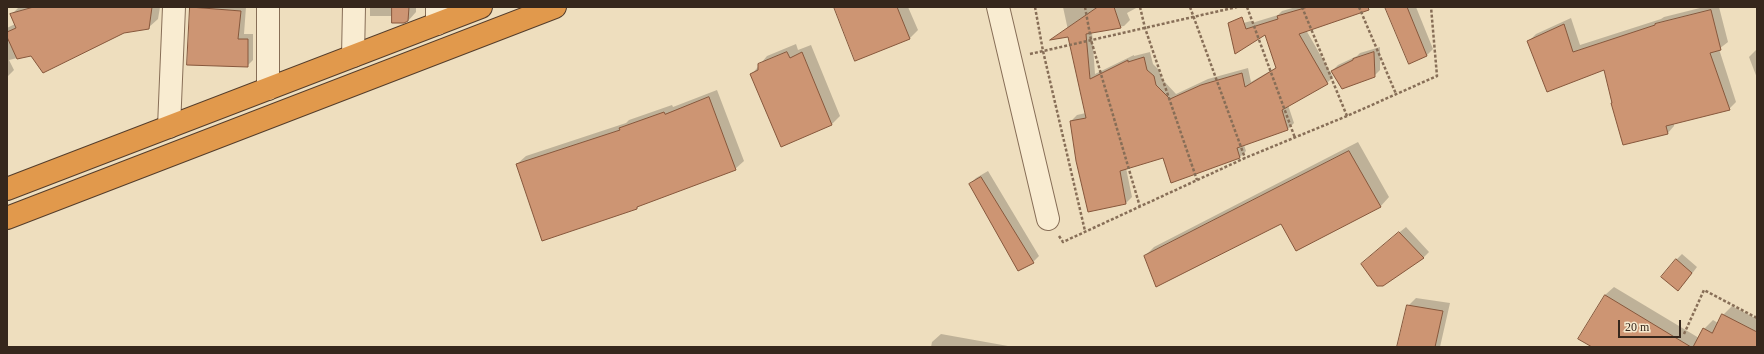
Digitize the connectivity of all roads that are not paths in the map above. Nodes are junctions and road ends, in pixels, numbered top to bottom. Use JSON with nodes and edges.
{"nodes":[{"id":1,"x":174,"y":7,"type":"edge"},
{"id":2,"x":268,"y":7,"type":"edge"},
{"id":3,"x":354,"y":7,"type":"edge"},
{"id":4,"x":481,"y":7,"type":"edge"},
{"id":5,"x":555,"y":7,"type":"edge"},
{"id":6,"x":998,"y":7,"type":"edge"},
{"id":7,"x":437,"y":15,"type":"edge"},
{"id":8,"x":353,"y":56,"type":"junction"},
{"id":9,"x":268,"y":89,"type":"junction"},
{"id":10,"x":169,"y":127,"type":"junction"},
{"id":11,"x":7,"y":189,"type":"edge"},
{"id":12,"x":7,"y":218,"type":"edge"},
{"id":13,"x":1048,"y":219,"type":"road end"}],
"edges":[{"from":1,"to":10,"type":"street"},
{"from":2,"to":9,"type":"street"},
{"from":3,"to":8,"type":"street"},
{"from":4,"to":7,"type":"highway"},
{"from":5,"to":12,"type":"highway"},
{"from":6,"to":13,"type":"street"},
{"from":7,"to":8,"type":"highway"},
{"from":8,"to":9,"type":"highway"},
{"from":9,"to":10,"type":"highway"},
{"from":10,"to":11,"type":"highway"}]}
